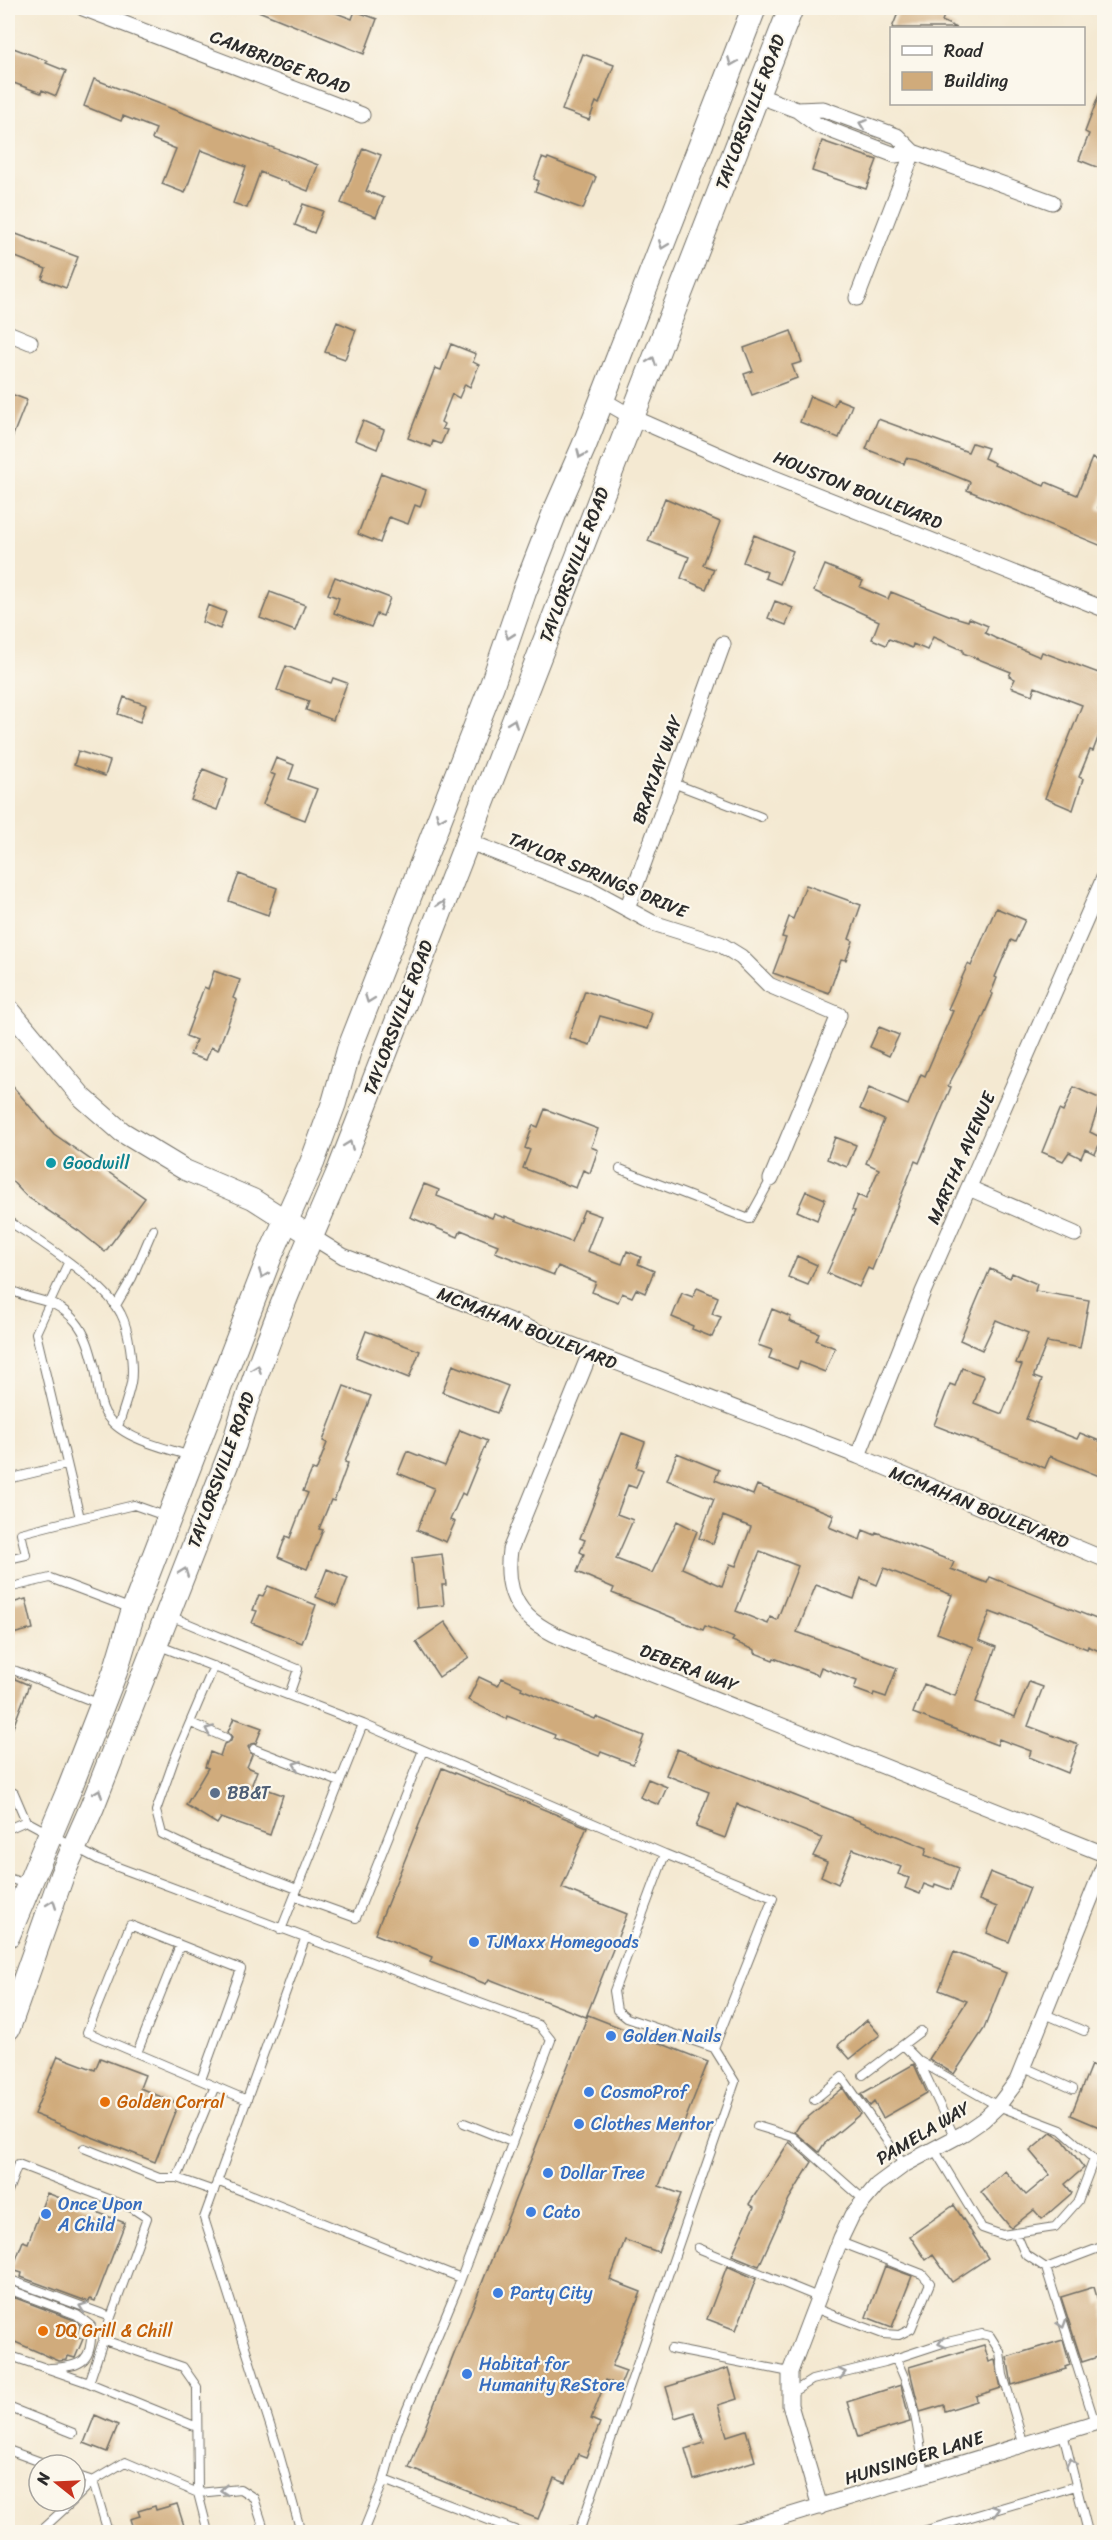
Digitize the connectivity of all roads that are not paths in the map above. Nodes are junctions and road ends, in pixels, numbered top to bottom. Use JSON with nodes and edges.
{"nodes":[{"id":1,"x":83,"y":8,"type":"edge"},
{"id":2,"x":754,"y":8,"type":"edge"},
{"id":3,"x":791,"y":8,"type":"edge"},
{"id":4,"x":757,"y":94,"type":"junction"},
{"id":5,"x":362,"y":115,"type":"dead end"},
{"id":6,"x":913,"y":152,"type":"junction"},
{"id":7,"x":1052,"y":202,"type":"dead end"},
{"id":8,"x":857,"y":298,"type":"dead end"},
{"id":9,"x":8,"y":333,"type":"edge"},
{"id":10,"x":30,"y":342,"type":"dead end"},
{"id":11,"x":601,"y":399,"type":"junction"},
{"id":12,"x":632,"y":417,"type":"junction"},
{"id":13,"x":1104,"y":609,"type":"edge"},
{"id":14,"x":723,"y":644,"type":"dead end"},
{"id":15,"x":673,"y":783,"type":"junction"},
{"id":16,"x":761,"y":817,"type":"dead end"},
{"id":17,"x":467,"y":841,"type":"junction"},
{"id":18,"x":1104,"y":878,"type":"edge"},
{"id":19,"x":1099,"y":907,"type":"edge"},
{"id":20,"x":627,"y":909,"type":"junction"},
{"id":21,"x":10,"y":1016,"type":"edge"},
{"id":22,"x":620,"y":1169,"type":"dead end"},
{"id":23,"x":771,"y":1179,"type":"joint"},
{"id":24,"x":969,"y":1188,"type":"junction"},
{"id":25,"x":286,"y":1220,"type":"junction"},
{"id":26,"x":8,"y":1221,"type":"edge"},
{"id":27,"x":153,"y":1229,"type":"dead end"},
{"id":28,"x":1076,"y":1234,"type":"dead end"},
{"id":29,"x":311,"y":1236,"type":"junction"},
{"id":30,"x":68,"y":1263,"type":"junction"},
{"id":31,"x":8,"y":1288,"type":"edge"},
{"id":32,"x":50,"y":1301,"type":"junction"},
{"id":33,"x":115,"y":1307,"type":"junction"},
{"id":34,"x":590,"y":1353,"type":"junction"},
{"id":35,"x":118,"y":1427,"type":"junction"},
{"id":36,"x":858,"y":1456,"type":"junction"},
{"id":37,"x":193,"y":1457,"type":"junction"},
{"id":38,"x":66,"y":1466,"type":"junction"},
{"id":39,"x":8,"y":1479,"type":"edge"},
{"id":40,"x":169,"y":1517,"type":"junction"},
{"id":41,"x":80,"y":1518,"type":"junction"},
{"id":42,"x":8,"y":1559,"type":"edge"},
{"id":43,"x":1104,"y":1559,"type":"edge"},
{"id":44,"x":8,"y":1588,"type":"edge"},
{"id":45,"x":134,"y":1609,"type":"junction"},
{"id":46,"x":167,"y":1615,"type":"junction"},
{"id":47,"x":156,"y":1644,"type":"junction"},
{"id":48,"x":214,"y":1666,"type":"junction"},
{"id":49,"x":8,"y":1669,"type":"edge"},
{"id":50,"x":289,"y":1695,"type":"junction"},
{"id":51,"x":102,"y":1705,"type":"junction"},
{"id":52,"x":191,"y":1723,"type":"junction"},
{"id":53,"x":363,"y":1724,"type":"junction"},
{"id":54,"x":226,"y":1738,"type":"dead end"},
{"id":55,"x":254,"y":1749,"type":"dead end"},
{"id":56,"x":423,"y":1750,"type":"junction"},
{"id":57,"x":340,"y":1782,"type":"junction"},
{"id":58,"x":8,"y":1790,"type":"edge"},
{"id":59,"x":26,"y":1821,"type":"junction"},
{"id":60,"x":8,"y":1829,"type":"edge"},
{"id":61,"x":50,"y":1833,"type":"junction"},
{"id":62,"x":75,"y":1846,"type":"junction"},
{"id":63,"x":665,"y":1854,"type":"junction"},
{"id":64,"x":1104,"y":1854,"type":"edge"},
{"id":65,"x":1104,"y":1865,"type":"edge"},
{"id":66,"x":17,"y":1881,"type":"edge"},
{"id":67,"x":296,"y":1893,"type":"junction"},
{"id":68,"x":8,"y":1930,"type":"edge"},
{"id":69,"x":281,"y":1930,"type":"junction"},
{"id":70,"x":305,"y":1939,"type":"junction"},
{"id":71,"x":180,"y":1945,"type":"junction"},
{"id":72,"x":1045,"y":2014,"type":"junction"},
{"id":73,"x":8,"y":2028,"type":"edge"},
{"id":74,"x":921,"y":2031,"type":"dead end"},
{"id":75,"x":1084,"y":2031,"type":"dead end"},
{"id":76,"x":903,"y":2045,"type":"junction"},
{"id":77,"x":714,"y":2048,"type":"junction"},
{"id":78,"x":137,"y":2053,"type":"junction"},
{"id":79,"x":919,"y":2061,"type":"junction"},
{"id":80,"x":1024,"y":2067,"type":"junction"},
{"id":81,"x":863,"y":2075,"type":"dead end"},
{"id":82,"x":201,"y":2080,"type":"junction"},
{"id":83,"x":215,"y":2086,"type":"junction"},
{"id":84,"x":1073,"y":2089,"type":"dead end"},
{"id":85,"x":247,"y":2100,"type":"junction"},
{"id":86,"x":814,"y":2100,"type":"dead end"},
{"id":87,"x":998,"y":2106,"type":"junction"},
{"id":88,"x":465,"y":2123,"type":"dead end"},
{"id":89,"x":757,"y":2126,"type":"dead end"},
{"id":90,"x":955,"y":2138,"type":"junction"},
{"id":91,"x":512,"y":2142,"type":"junction"},
{"id":92,"x":84,"y":2148,"type":"dead end"},
{"id":93,"x":934,"y":2149,"type":"junction"},
{"id":94,"x":904,"y":2165,"type":"junction"},
{"id":95,"x":177,"y":2178,"type":"junction"},
{"id":96,"x":217,"y":2181,"type":"junction"},
{"id":97,"x":8,"y":2191,"type":"edge"},
{"id":98,"x":214,"y":2191,"type":"junction"},
{"id":99,"x":863,"y":2199,"type":"junction"},
{"id":100,"x":1016,"y":2233,"type":"junction"},
{"id":101,"x":840,"y":2242,"type":"junction"},
{"id":102,"x":1104,"y":2246,"type":"edge"},
{"id":103,"x":698,"y":2248,"type":"dead end"},
{"id":104,"x":1046,"y":2268,"type":"junction"},
{"id":105,"x":461,"y":2278,"type":"junction"},
{"id":106,"x":8,"y":2279,"type":"edge"},
{"id":107,"x":8,"y":2289,"type":"edge"},
{"id":108,"x":816,"y":2302,"type":"junction"},
{"id":109,"x":111,"y":2317,"type":"junction"},
{"id":110,"x":104,"y":2340,"type":"junction"},
{"id":111,"x":671,"y":2349,"type":"dead end"},
{"id":112,"x":8,"y":2355,"type":"edge"},
{"id":113,"x":895,"y":2358,"type":"junction"},
{"id":114,"x":46,"y":2368,"type":"junction"},
{"id":115,"x":790,"y":2372,"type":"junction"},
{"id":116,"x":89,"y":2383,"type":"junction"},
{"id":117,"x":791,"y":2393,"type":"junction"},
{"id":118,"x":8,"y":2407,"type":"edge"},
{"id":119,"x":1100,"y":2422,"type":"edge"},
{"id":120,"x":197,"y":2427,"type":"junction"},
{"id":121,"x":73,"y":2433,"type":"dead end"},
{"id":122,"x":1063,"y":2433,"type":"junction"},
{"id":123,"x":1024,"y":2445,"type":"junction"},
{"id":124,"x":8,"y":2450,"type":"edge"},
{"id":125,"x":27,"y":2457,"type":"edge"},
{"id":126,"x":926,"y":2474,"type":"junction"},
{"id":127,"x":87,"y":2479,"type":"edge"},
{"id":128,"x":384,"y":2480,"type":"junction"},
{"id":129,"x":93,"y":2481,"type":"junction"},
{"id":130,"x":1076,"y":2486,"type":"junction"},
{"id":131,"x":87,"y":2487,"type":"edge"},
{"id":132,"x":198,"y":2493,"type":"junction"},
{"id":133,"x":820,"y":2507,"type":"junction"},
{"id":134,"x":60,"y":2513,"type":"edge"},
{"id":135,"x":764,"y":2528,"type":"edge"},
{"id":136,"x":579,"y":2531,"type":"edge"},
{"id":137,"x":39,"y":2532,"type":"edge"},
{"id":138,"x":108,"y":2532,"type":"edge"},
{"id":139,"x":208,"y":2532,"type":"edge"},
{"id":140,"x":265,"y":2532,"type":"edge"},
{"id":141,"x":301,"y":2532,"type":"edge"},
{"id":142,"x":363,"y":2532,"type":"edge"},
{"id":143,"x":520,"y":2532,"type":"edge"},
{"id":144,"x":563,"y":2532,"type":"edge"},
{"id":145,"x":735,"y":2532,"type":"edge"},
{"id":146,"x":920,"y":2532,"type":"edge"},
{"id":147,"x":1088,"y":2532,"type":"edge"}],
"edges":[{"from":1,"to":5,"type":"street","name":"CAMBRIDGE ROAD"},
{"from":2,"to":11,"type":"main road","name":"TAYLORSVILLE ROAD","one_way":true},
{"from":3,"to":4,"type":"main road","name":"TAYLORSVILLE ROAD"},
{"from":4,"to":6,"type":"street"},
{"from":12,"to":4,"type":"main road","name":"TAYLORSVILLE ROAD","one_way":true},
{"from":6,"to":7,"type":"street"},
{"from":6,"to":8,"type":"street"},
{"from":9,"to":10,"type":"street"},
{"from":11,"to":12,"type":"street","name":"HOUSTON BOULEVARD"},
{"from":11,"to":25,"type":"main road","name":"TAYLORSVILLE ROAD","one_way":true},
{"from":12,"to":13,"type":"street","name":"HOUSTON BOULEVARD"},
{"from":17,"to":12,"type":"main road","name":"TAYLORSVILLE ROAD","one_way":true},
{"from":14,"to":15,"type":"street","name":"BRAYJAY WAY"},
{"from":15,"to":16,"type":"lane"},
{"from":15,"to":20,"type":"street","name":"BRAYJAY WAY"},
{"from":17,"to":20,"type":"street","name":"TAYLOR SPRINGS DRIVE"},
{"from":29,"to":17,"type":"main road","name":"TAYLORSVILLE ROAD","one_way":true},
{"from":18,"to":19,"type":"street","name":"MARTHA AVENUE"},
{"from":19,"to":24,"type":"street","name":"MARTHA AVENUE"},
{"from":20,"to":23,"type":"street","name":"TAYLOR SPRINGS DRIVE"},
{"from":21,"to":25,"type":"street","name":"MCMAHAN BOULEVARD"},
{"from":22,"to":23,"type":"lane"},
{"from":24,"to":28,"type":"street"},
{"from":24,"to":36,"type":"street","name":"MARTHA AVENUE"},
{"from":25,"to":29,"type":"street","name":"MCMAHAN BOULEVARD"},
{"from":25,"to":37,"type":"main road","name":"TAYLORSVILLE ROAD","one_way":true},
{"from":26,"to":30,"type":"lane"},
{"from":27,"to":33,"type":"lane"},
{"from":29,"to":34,"type":"street","name":"MCMAHAN BOULEVARD"},
{"from":46,"to":29,"type":"main road","name":"TAYLORSVILLE ROAD","one_way":true},
{"from":30,"to":32,"type":"lane"},
{"from":30,"to":33,"type":"lane"},
{"from":31,"to":32,"type":"lane"},
{"from":32,"to":35,"type":"lane"},
{"from":32,"to":38,"type":"lane"},
{"from":33,"to":35,"type":"lane"},
{"from":34,"to":36,"type":"street","name":"MCMAHAN BOULEVARD"},
{"from":34,"to":64,"type":"street","name":"DEBERA WAY"},
{"from":35,"to":37,"type":"lane"},
{"from":36,"to":43,"type":"street","name":"MCMAHAN BOULEVARD"},
{"from":37,"to":40,"type":"main road","name":"TAYLORSVILLE ROAD"},
{"from":38,"to":39,"type":"lane"},
{"from":38,"to":41,"type":"lane"},
{"from":40,"to":41,"type":"lane"},
{"from":40,"to":45,"type":"main road","name":"TAYLORSVILLE ROAD"},
{"from":41,"to":42,"type":"lane"},
{"from":44,"to":45,"type":"lane"},
{"from":45,"to":51,"type":"main road","name":"TAYLORSVILLE ROAD"},
{"from":46,"to":47,"type":"main road","name":"TAYLORSVILLE ROAD"},
{"from":46,"to":50,"type":"lane"},
{"from":47,"to":48,"type":"lane"},
{"from":62,"to":47,"type":"main road","name":"TAYLORSVILLE ROAD","one_way":true},
{"from":48,"to":50,"type":"lane"},
{"from":48,"to":52,"type":"lane"},
{"from":49,"to":51,"type":"lane"},
{"from":50,"to":53,"type":"lane"},
{"from":51,"to":61,"type":"main road","name":"TAYLORSVILLE ROAD"},
{"from":54,"to":52,"type":"lane","one_way":true},
{"from":52,"to":67,"type":"lane"},
{"from":53,"to":56,"type":"lane"},
{"from":53,"to":57,"type":"lane"},
{"from":57,"to":55,"type":"lane","one_way":true},
{"from":56,"to":63,"type":"lane"},
{"from":56,"to":67,"type":"lane"},
{"from":57,"to":67,"type":"lane"},
{"from":58,"to":59,"type":"lane"},
{"from":59,"to":60,"type":"lane"},
{"from":59,"to":61,"type":"lane"},
{"from":61,"to":62,"type":"lane"},
{"from":61,"to":66,"type":"main road","name":"TAYLORSVILLE ROAD"},
{"from":62,"to":69,"type":"lane"},
{"from":73,"to":62,"type":"main road","name":"TAYLORSVILLE ROAD","one_way":true},
{"from":63,"to":77,"type":"lane"},
{"from":63,"to":77,"type":"lane"},
{"from":65,"to":72,"type":"street","name":"PAMELA WAY"},
{"from":66,"to":68,"type":"main road","name":"TAYLORSVILLE ROAD"},
{"from":67,"to":69,"type":"lane"},
{"from":69,"to":70,"type":"lane"},
{"from":70,"to":85,"type":"lane"},
{"from":70,"to":91,"type":"lane"},
{"from":71,"to":78,"type":"lane"},
{"from":71,"to":78,"type":"lane"},
{"from":71,"to":82,"type":"lane"},
{"from":72,"to":75,"type":"lane"},
{"from":72,"to":80,"type":"street","name":"PAMELA WAY"},
{"from":74,"to":76,"type":"lane"},
{"from":76,"to":79,"type":"lane"},
{"from":76,"to":81,"type":"lane"},
{"from":77,"to":136,"type":"lane"},
{"from":78,"to":82,"type":"lane"},
{"from":79,"to":87,"type":"lane"},
{"from":79,"to":90,"type":"lane"},
{"from":80,"to":84,"type":"lane"},
{"from":80,"to":87,"type":"street","name":"PAMELA WAY"},
{"from":82,"to":83,"type":"lane"},
{"from":83,"to":85,"type":"lane"},
{"from":83,"to":95,"type":"lane"},
{"from":85,"to":96,"type":"lane"},
{"from":86,"to":94,"type":"lane"},
{"from":87,"to":90,"type":"street","name":"PAMELA WAY"},
{"from":87,"to":100,"type":"lane"},
{"from":88,"to":91,"type":"lane"},
{"from":89,"to":99,"type":"lane"},
{"from":90,"to":93,"type":"street","name":"PAMELA WAY"},
{"from":91,"to":105,"type":"lane"},
{"from":92,"to":95,"type":"lane"},
{"from":93,"to":94,"type":"street","name":"PAMELA WAY"},
{"from":93,"to":100,"type":"lane"},
{"from":94,"to":99,"type":"street","name":"PAMELA WAY"},
{"from":95,"to":98,"type":"lane"},
{"from":96,"to":98,"type":"lane"},
{"from":96,"to":105,"type":"lane"},
{"from":97,"to":109,"type":"lane"},
{"from":98,"to":141,"type":"lane"},
{"from":99,"to":101,"type":"street","name":"PAMELA WAY"},
{"from":100,"to":104,"type":"lane"},
{"from":101,"to":108,"type":"street","name":"PAMELA WAY"},
{"from":101,"to":108,"type":"lane"},
{"from":102,"to":104,"type":"lane"},
{"from":103,"to":108,"type":"lane"},
{"from":104,"to":119,"type":"lane","one_way":true},
{"from":105,"to":128,"type":"lane"},
{"from":109,"to":106,"type":"lane","one_way":true},
{"from":107,"to":114,"type":"lane"},
{"from":108,"to":115,"type":"street","name":"PAMELA WAY"},
{"from":109,"to":110,"type":"lane"},
{"from":110,"to":116,"type":"lane"},
{"from":110,"to":120,"type":"lane"},
{"from":111,"to":115,"type":"lane"},
{"from":112,"to":114,"type":"lane"},
{"from":117,"to":113,"type":"lane","one_way":true},
{"from":123,"to":113,"type":"lane","one_way":true},
{"from":113,"to":126,"type":"lane"},
{"from":114,"to":116,"type":"lane"},
{"from":115,"to":117,"type":"street","name":"PAMELA WAY"},
{"from":116,"to":120,"type":"lane"},
{"from":117,"to":133,"type":"street","name":"PAMELA WAY"},
{"from":118,"to":121,"type":"lane"},
{"from":119,"to":122,"type":"street","name":"HUNSINGER LANE"},
{"from":120,"to":132,"type":"lane"},
{"from":122,"to":123,"type":"street","name":"HUNSINGER LANE"},
{"from":130,"to":122,"type":"lane","one_way":true},
{"from":123,"to":126,"type":"street","name":"HUNSINGER LANE"},
{"from":124,"to":125,"type":"lane"},
{"from":126,"to":133,"type":"street","name":"HUNSINGER LANE"},
{"from":127,"to":129,"type":"lane"},
{"from":128,"to":142,"type":"lane"},
{"from":128,"to":143,"type":"lane"},
{"from":129,"to":131,"type":"lane"},
{"from":129,"to":132,"type":"lane"},
{"from":129,"to":138,"type":"lane"},
{"from":146,"to":130,"type":"lane","one_way":true},
{"from":130,"to":147,"type":"lane"},
{"from":132,"to":139,"type":"lane"},
{"from":140,"to":132,"type":"lane","one_way":true},
{"from":133,"to":135,"type":"street","name":"HUNSINGER LANE"},
{"from":134,"to":137,"type":"lane"},
{"from":135,"to":145,"type":"street","name":"HUNSINGER LANE"},
{"from":136,"to":144,"type":"lane"}]}
